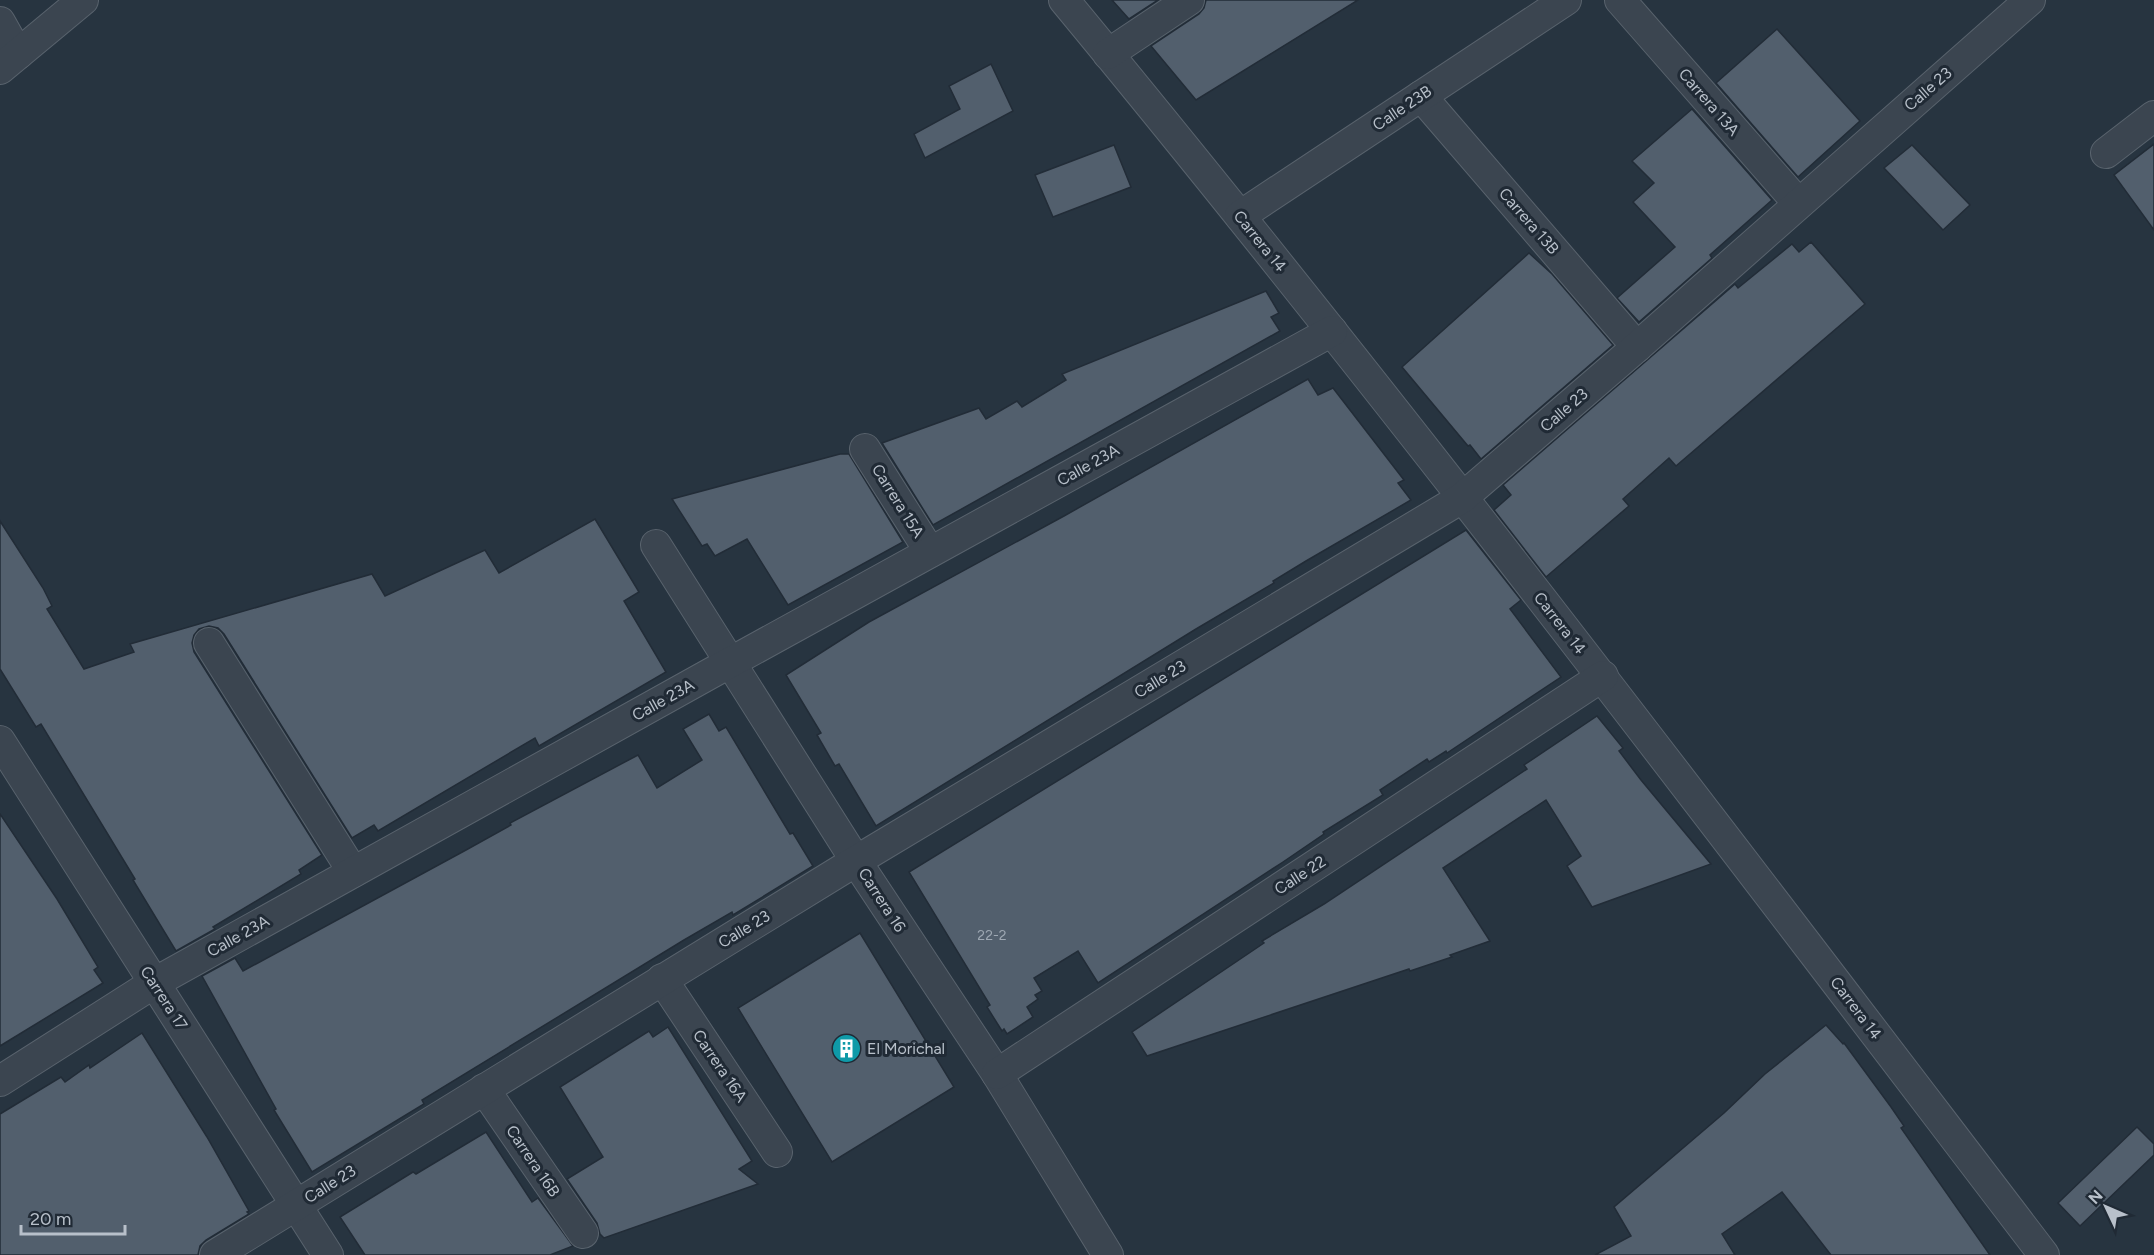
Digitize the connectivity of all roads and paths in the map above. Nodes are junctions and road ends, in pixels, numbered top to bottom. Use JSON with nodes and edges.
{"nodes":[{"id":1,"x":83,"y":0,"type":"edge"},
{"id":2,"x":1064,"y":0,"type":"edge"},
{"id":3,"x":1189,"y":0,"type":"edge"},
{"id":4,"x":1566,"y":0,"type":"edge"},
{"id":5,"x":1620,"y":0,"type":"edge"},
{"id":6,"x":2030,"y":0,"type":"edge"},
{"id":7,"x":0,"y":22,"type":"edge"},
{"id":8,"x":1108,"y":54,"type":"junction"},
{"id":9,"x":9,"y":61,"type":"edge"},
{"id":10,"x":1420,"y":96,"type":"junction"},
{"id":11,"x":2154,"y":116,"type":"edge"},
{"id":12,"x":2106,"y":153,"type":"dead end"},
{"id":13,"x":1798,"y":203,"type":"junction"},
{"id":14,"x":1240,"y":216,"type":"junction"},
{"id":15,"x":1332,"y":331,"type":"junction"},
{"id":16,"x":1637,"y":347,"type":"junction"},
{"id":17,"x":865,"y":449,"type":"dead end"},
{"id":18,"x":1462,"y":498,"type":"junction"},
{"id":19,"x":656,"y":545,"type":"dead end"},
{"id":20,"x":930,"y":552,"type":"junction"},
{"id":21,"x":209,"y":643,"type":"dead end"},
{"id":22,"x":731,"y":662,"type":"junction"},
{"id":23,"x":1603,"y":676,"type":"junction"},
{"id":24,"x":4,"y":756,"type":"edge"},
{"id":25,"x":856,"y":861,"type":"junction"},
{"id":26,"x":353,"y":872,"type":"junction"},
{"id":27,"x":662,"y":980,"type":"junction"},
{"id":28,"x":154,"y":983,"type":"junction"},
{"id":29,"x":997,"y":1074,"type":"junction"},
{"id":30,"x":0,"y":1081,"type":"edge"},
{"id":31,"x":484,"y":1089,"type":"junction"},
{"id":32,"x":777,"y":1152,"type":"dead end"},
{"id":33,"x":297,"y":1204,"type":"junction"},
{"id":34,"x":583,"y":1233,"type":"dead end"},
{"id":35,"x":215,"y":1255,"type":"edge"},
{"id":36,"x":328,"y":1255,"type":"edge"},
{"id":37,"x":1108,"y":1255,"type":"edge"},
{"id":38,"x":2044,"y":1255,"type":"edge"}],
"edges":[{"from":1,"to":9,"type":"street"},
{"from":2,"to":8,"type":"street","name":"Carrera 14"},
{"from":3,"to":8,"type":"street"},
{"from":4,"to":10,"type":"street","name":"Calle 23B"},
{"from":5,"to":13,"type":"street","name":"Carrera 13A"},
{"from":6,"to":13,"type":"street","name":"Calle 23"},
{"from":7,"to":9,"type":"street"},
{"from":8,"to":14,"type":"street","name":"Carrera 14"},
{"from":10,"to":14,"type":"street","name":"Calle 23B"},
{"from":10,"to":16,"type":"street","name":"Carrera 13B"},
{"from":11,"to":12,"type":"street"},
{"from":13,"to":16,"type":"street","name":"Calle 23"},
{"from":14,"to":15,"type":"street","name":"Carrera 14"},
{"from":15,"to":18,"type":"street","name":"Carrera 14"},
{"from":15,"to":20,"type":"street","name":"Calle 23A"},
{"from":16,"to":18,"type":"street","name":"Calle 23"},
{"from":17,"to":20,"type":"street","name":"Carrera 15A"},
{"from":18,"to":23,"type":"street","name":"Carrera 14"},
{"from":18,"to":25,"type":"street","name":"Calle 23"},
{"from":19,"to":22,"type":"street","name":"Carrera 16"},
{"from":20,"to":22,"type":"street","name":"Calle 23A"},
{"from":21,"to":26,"type":"street"},
{"from":22,"to":25,"type":"street","name":"Carrera 16"},
{"from":22,"to":26,"type":"street","name":"Calle 23A"},
{"from":23,"to":29,"type":"street","name":"Calle 22"},
{"from":23,"to":38,"type":"street","name":"Carrera 14"},
{"from":24,"to":28,"type":"street","name":"Carrera 17"},
{"from":25,"to":27,"type":"street","name":"Calle 23"},
{"from":25,"to":29,"type":"street","name":"Carrera 16"},
{"from":26,"to":28,"type":"street","name":"Calle 23A"},
{"from":27,"to":31,"type":"street","name":"Calle 23"},
{"from":27,"to":32,"type":"street","name":"Carrera 16A"},
{"from":28,"to":30,"type":"street","name":"Calle 23A"},
{"from":28,"to":33,"type":"street","name":"Carrera 17"},
{"from":29,"to":37,"type":"street","name":"Carrera 16"},
{"from":31,"to":33,"type":"street","name":"Calle 23"},
{"from":31,"to":34,"type":"street","name":"Carrera 16B"},
{"from":33,"to":35,"type":"street","name":"Calle 23"},
{"from":33,"to":36,"type":"street","name":"Carrera 17"}]}
